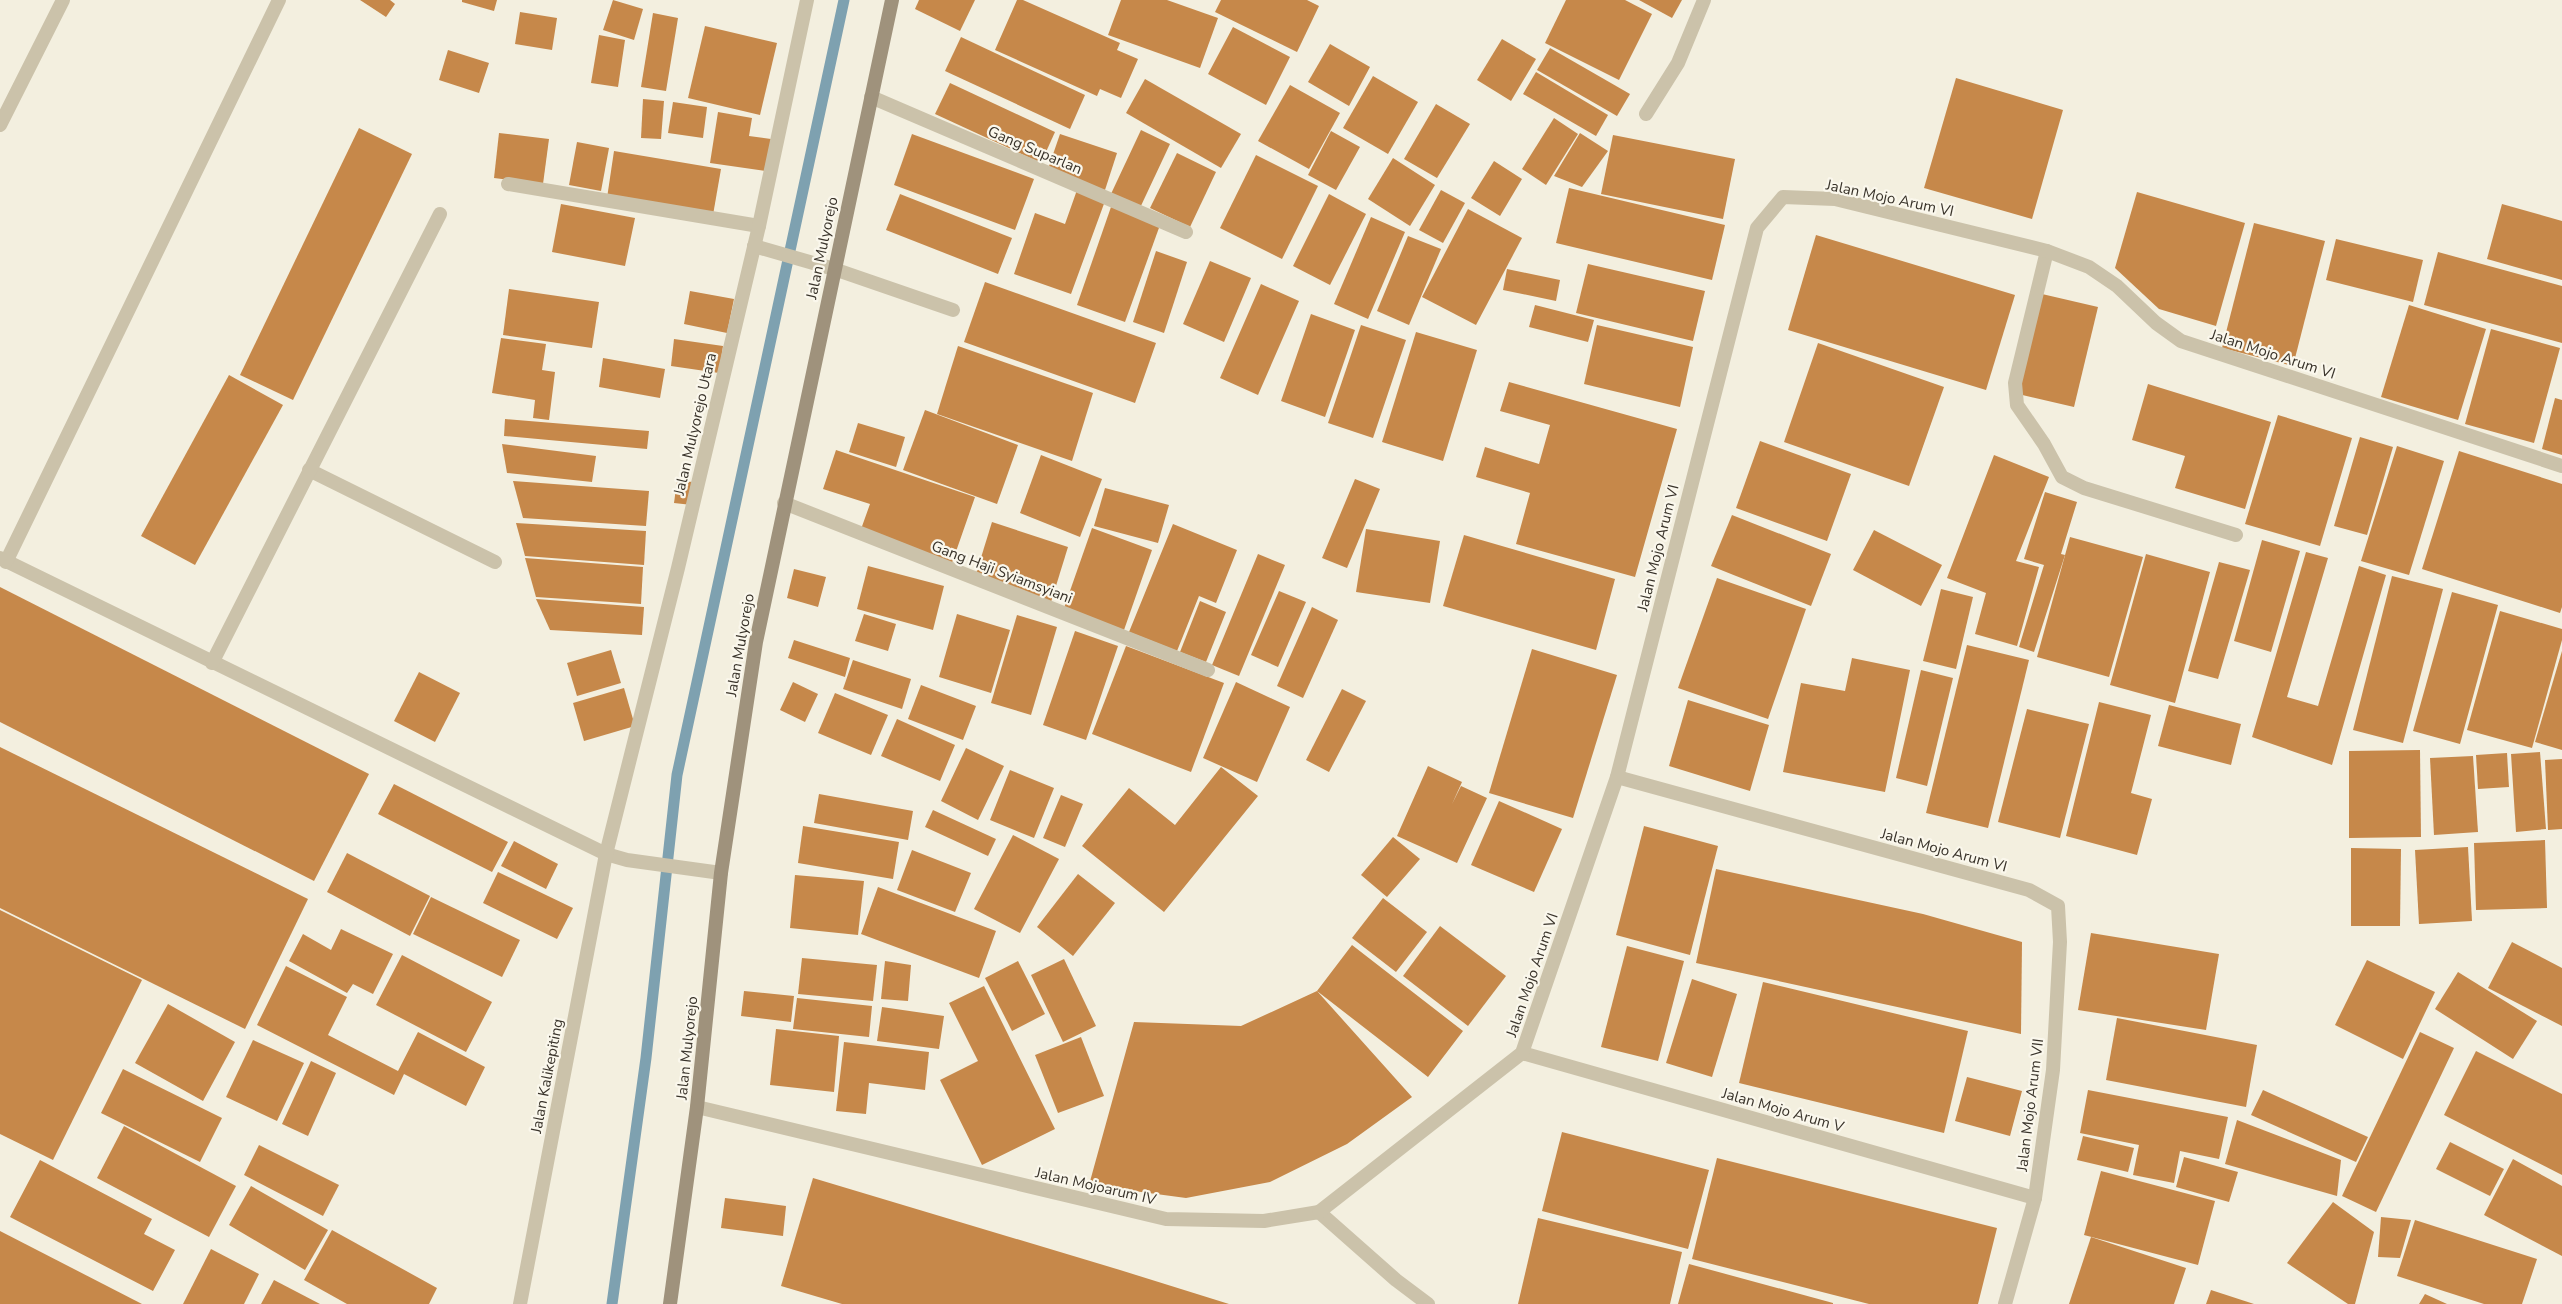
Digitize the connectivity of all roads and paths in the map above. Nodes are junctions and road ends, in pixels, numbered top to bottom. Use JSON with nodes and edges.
{"nodes":[{"id":1,"x":63,"y":0,"type":"edge"},
{"id":2,"x":280,"y":0,"type":"edge"},
{"id":3,"x":807,"y":0,"type":"edge"},
{"id":4,"x":892,"y":0,"type":"edge"},
{"id":5,"x":1704,"y":0,"type":"edge"},
{"id":6,"x":871,"y":97,"type":"junction"},
{"id":7,"x":1646,"y":114,"type":"dead end"},
{"id":8,"x":0,"y":125,"type":"edge"},
{"id":9,"x":508,"y":184,"type":"dead end"},
{"id":10,"x":440,"y":214,"type":"dead end"},
{"id":11,"x":760,"y":226,"type":"junction"},
{"id":12,"x":1186,"y":232,"type":"dead end"},
{"id":13,"x":754,"y":246,"type":"junction"},
{"id":14,"x":2047,"y":251,"type":"junction"},
{"id":15,"x":834,"y":269,"type":"junction"},
{"id":16,"x":953,"y":310,"type":"dead end"},
{"id":17,"x":2562,"y":466,"type":"edge"},
{"id":18,"x":309,"y":470,"type":"junction"},
{"id":19,"x":784,"y":503,"type":"junction"},
{"id":20,"x":2236,"y":535,"type":"dead end"},
{"id":21,"x":3,"y":560,"type":"edge"},
{"id":22,"x":495,"y":562,"type":"dead end"},
{"id":23,"x":212,"y":663,"type":"junction"},
{"id":24,"x":1208,"y":670,"type":"dead end"},
{"id":25,"x":1617,"y":777,"type":"junction"},
{"id":26,"x":606,"y":854,"type":"junction"},
{"id":27,"x":721,"y":873,"type":"junction"},
{"id":28,"x":2058,"y":906,"type":"joint"},
{"id":29,"x":1522,"y":1053,"type":"junction"},
{"id":30,"x":697,"y":1107,"type":"junction"},
{"id":31,"x":2035,"y":1198,"type":"junction"},
{"id":32,"x":1319,"y":1212,"type":"junction"},
{"id":33,"x":520,"y":1304,"type":"edge"},
{"id":34,"x":670,"y":1304,"type":"edge"},
{"id":35,"x":1428,"y":1304,"type":"edge"},
{"id":36,"x":2005,"y":1304,"type":"edge"}],
"edges":[{"from":1,"to":8,"type":"street"},
{"from":2,"to":21,"type":"street"},
{"from":3,"to":11,"type":"street","name":"Jalan Mulyorejo Utara"},
{"from":4,"to":6,"type":"main road","name":"Jalan Mulyorejo"},
{"from":5,"to":7,"type":"street"},
{"from":6,"to":12,"type":"street","name":"Gang Suparlan"},
{"from":6,"to":15,"type":"main road","name":"Jalan Mulyorejo"},
{"from":9,"to":11,"type":"street"},
{"from":10,"to":18,"type":"street"},
{"from":11,"to":13,"type":"street","name":"Jalan Mulyorejo Utara"},
{"from":13,"to":15,"type":"street"},
{"from":13,"to":26,"type":"street","name":"Jalan Mulyorejo Utara"},
{"from":14,"to":17,"type":"street","name":"Jalan Mojo Arum VI"},
{"from":14,"to":20,"type":"street"},
{"from":14,"to":25,"type":"street","name":"Jalan Mojo Arum VI"},
{"from":15,"to":16,"type":"street"},
{"from":15,"to":19,"type":"main road","name":"Jalan Mulyorejo"},
{"from":18,"to":22,"type":"street"},
{"from":18,"to":23,"type":"street"},
{"from":19,"to":24,"type":"street","name":"Gang Haji Syiamsyiani"},
{"from":19,"to":27,"type":"main road","name":"Jalan Mulyorejo"},
{"from":21,"to":23,"type":"street"},
{"from":23,"to":26,"type":"street"},
{"from":25,"to":28,"type":"street","name":"Jalan Mojo Arum VI"},
{"from":25,"to":29,"type":"street","name":"Jalan Mojo Arum VI"},
{"from":26,"to":27,"type":"street"},
{"from":26,"to":33,"type":"street","name":"Jalan Kalikepiting"},
{"from":27,"to":30,"type":"main road","name":"Jalan Mulyorejo"},
{"from":28,"to":31,"type":"street","name":"Jalan Mojo Arum VII"},
{"from":29,"to":31,"type":"street","name":"Jalan Mojo Arum V"},
{"from":29,"to":32,"type":"street","name":"Jalan Mojo Arum VI"},
{"from":30,"to":32,"type":"street","name":"Jalan Mojoarum IV"},
{"from":30,"to":34,"type":"main road","name":"Jalan Mulyorejo"},
{"from":31,"to":36,"type":"street","name":"Jalan Mojo Arum VII"},
{"from":32,"to":35,"type":"street"}]}
